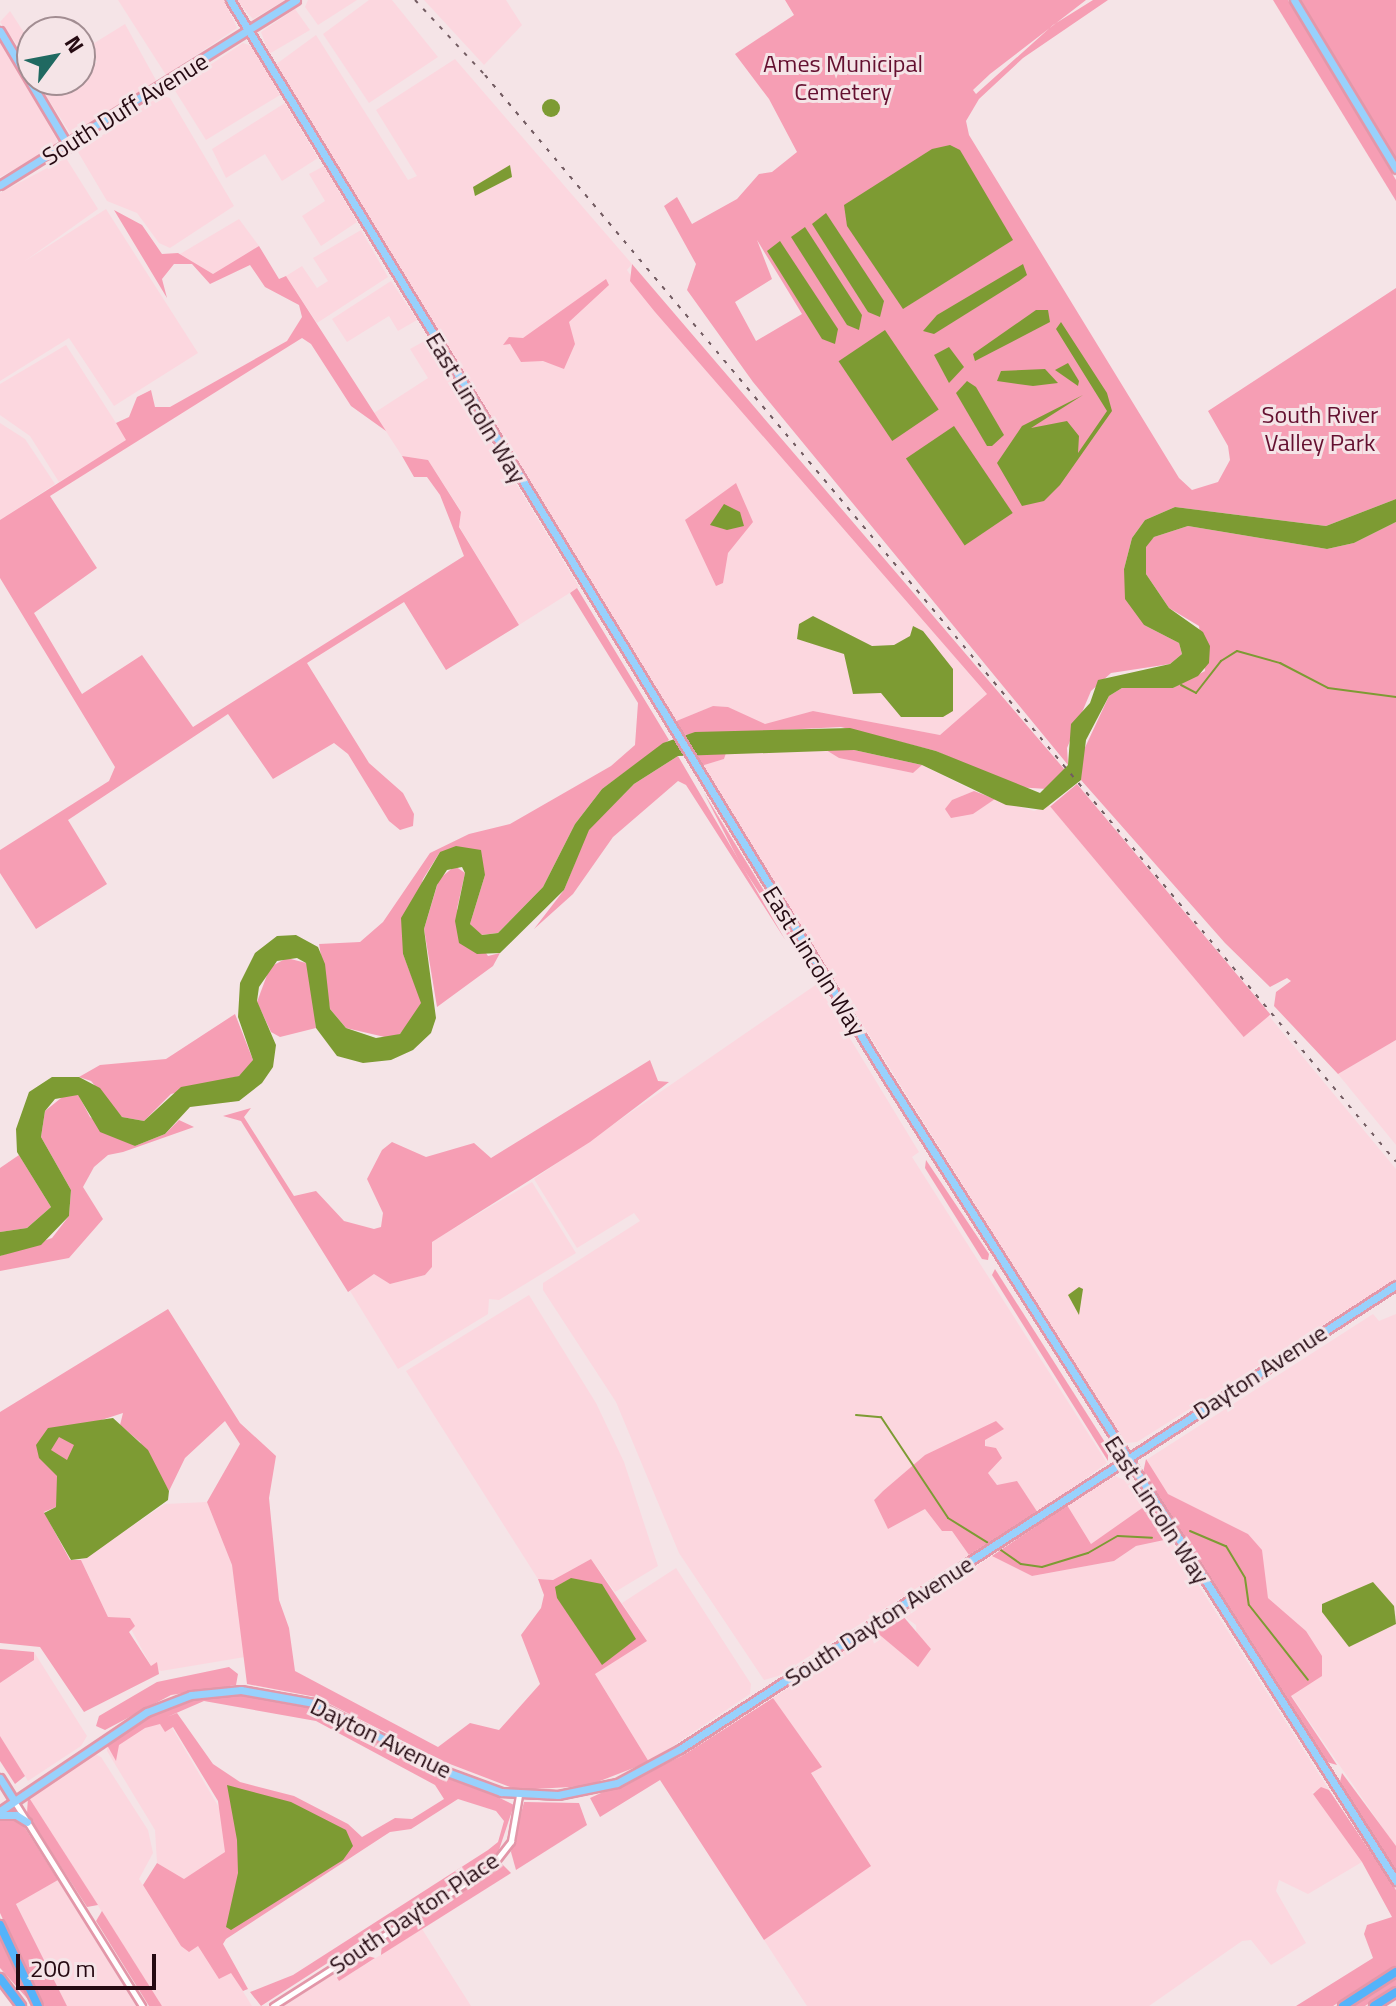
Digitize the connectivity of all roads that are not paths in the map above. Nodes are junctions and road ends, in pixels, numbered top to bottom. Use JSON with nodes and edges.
{"nodes":[{"id":1,"x":230,"y":0,"type":"edge"},
{"id":2,"x":296,"y":0,"type":"edge"},
{"id":3,"x":1294,"y":0,"type":"edge"},
{"id":4,"x":0,"y":31,"type":"edge"},
{"id":5,"x":249,"y":31,"type":"junction"},
{"id":6,"x":69,"y":147,"type":"junction"},
{"id":7,"x":1396,"y":169,"type":"edge"},
{"id":8,"x":0,"y":185,"type":"edge"},
{"id":9,"x":1396,"y":1285,"type":"edge"},
{"id":10,"x":1125,"y":1461,"type":"junction"},
{"id":11,"x":0,"y":1778,"type":"edge"},
{"id":12,"x":631,"y":1778,"type":"joint"},
{"id":13,"x":519,"y":1795,"type":"junction"},
{"id":14,"x":14,"y":1800,"type":"junction"},
{"id":15,"x":0,"y":1813,"type":"edge"},
{"id":16,"x":27,"y":1822,"type":"junction"},
{"id":17,"x":1396,"y":1881,"type":"edge"},
{"id":18,"x":0,"y":1925,"type":"edge"},
{"id":19,"x":1396,"y":1972,"type":"edge"},
{"id":20,"x":0,"y":1978,"type":"edge"},
{"id":21,"x":1396,"y":1992,"type":"edge"},
{"id":22,"x":21,"y":2006,"type":"edge"},
{"id":23,"x":38,"y":2006,"type":"edge"},
{"id":24,"x":142,"y":2006,"type":"edge"},
{"id":25,"x":273,"y":2006,"type":"edge"},
{"id":26,"x":1343,"y":2006,"type":"edge"},
{"id":27,"x":1374,"y":2006,"type":"edge"}],
"edges":[{"from":1,"to":5,"type":"main road","name":"East Lincoln Way"},
{"from":2,"to":5,"type":"main road","name":"South Duff Avenue"},
{"from":3,"to":7,"type":"main road"},
{"from":4,"to":6,"type":"main road"},
{"from":5,"to":6,"type":"main road","name":"South Duff Avenue"},
{"from":5,"to":10,"type":"main road","name":"East Lincoln Way"},
{"from":6,"to":8,"type":"main road","name":"South Duff Avenue"},
{"from":9,"to":10,"type":"main road","name":"Dayton Avenue"},
{"from":10,"to":12,"type":"main road","name":"South Dayton Avenue"},
{"from":10,"to":17,"type":"main road","name":"East Lincoln Way"},
{"from":11,"to":14,"type":"main road"},
{"from":12,"to":13,"type":"main road","name":"Dayton Avenue"},
{"from":13,"to":14,"type":"main road","name":"Dayton Avenue"},
{"from":13,"to":25,"type":"street","name":"South Dayton Place"},
{"from":14,"to":15,"type":"main road"},
{"from":14,"to":16,"type":"street"},
{"from":15,"to":16,"type":"main road"},
{"from":16,"to":24,"type":"street"},
{"from":18,"to":23,"type":"highway"},
{"from":19,"to":26,"type":"highway"},
{"from":20,"to":22,"type":"highway"},
{"from":21,"to":27,"type":"highway"}]}
